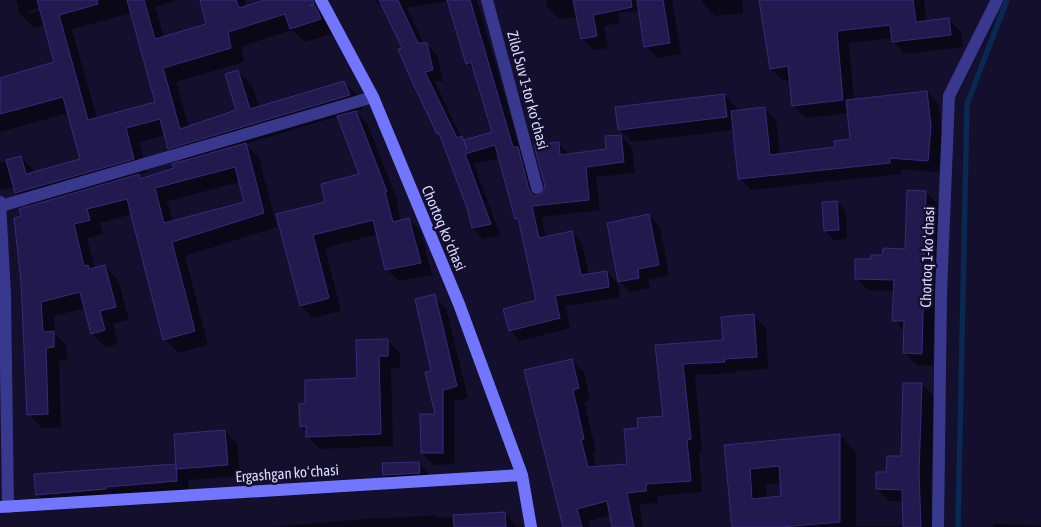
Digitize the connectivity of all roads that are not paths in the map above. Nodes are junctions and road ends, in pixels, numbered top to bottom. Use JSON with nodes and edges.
{"nodes":[{"id":1,"x":322,"y":0,"type":"edge"},
{"id":2,"x":487,"y":0,"type":"edge"},
{"id":3,"x":997,"y":0,"type":"edge"},
{"id":4,"x":372,"y":97,"type":"junction"},
{"id":5,"x":537,"y":188,"type":"dead end"},
{"id":6,"x":0,"y":204,"type":"edge"},
{"id":7,"x":522,"y":475,"type":"junction"},
{"id":8,"x":4,"y":507,"type":"edge"},
{"id":9,"x":531,"y":527,"type":"edge"},
{"id":10,"x":938,"y":527,"type":"edge"}],
"edges":[{"from":1,"to":4,"type":"main road","name":"Chortoq koʻchasi"},
{"from":2,"to":5,"type":"street","name":"Zilol Suv 1-tor koʻchasi"},
{"from":3,"to":10,"type":"street","name":"Chortoq 1-koʻchasi"},
{"from":4,"to":6,"type":"street"},
{"from":4,"to":7,"type":"main road","name":"Chortoq koʻchasi"},
{"from":6,"to":8,"type":"street"},
{"from":7,"to":8,"type":"main road","name":"Ergashgan koʻchasi"},
{"from":7,"to":9,"type":"main road"}]}
